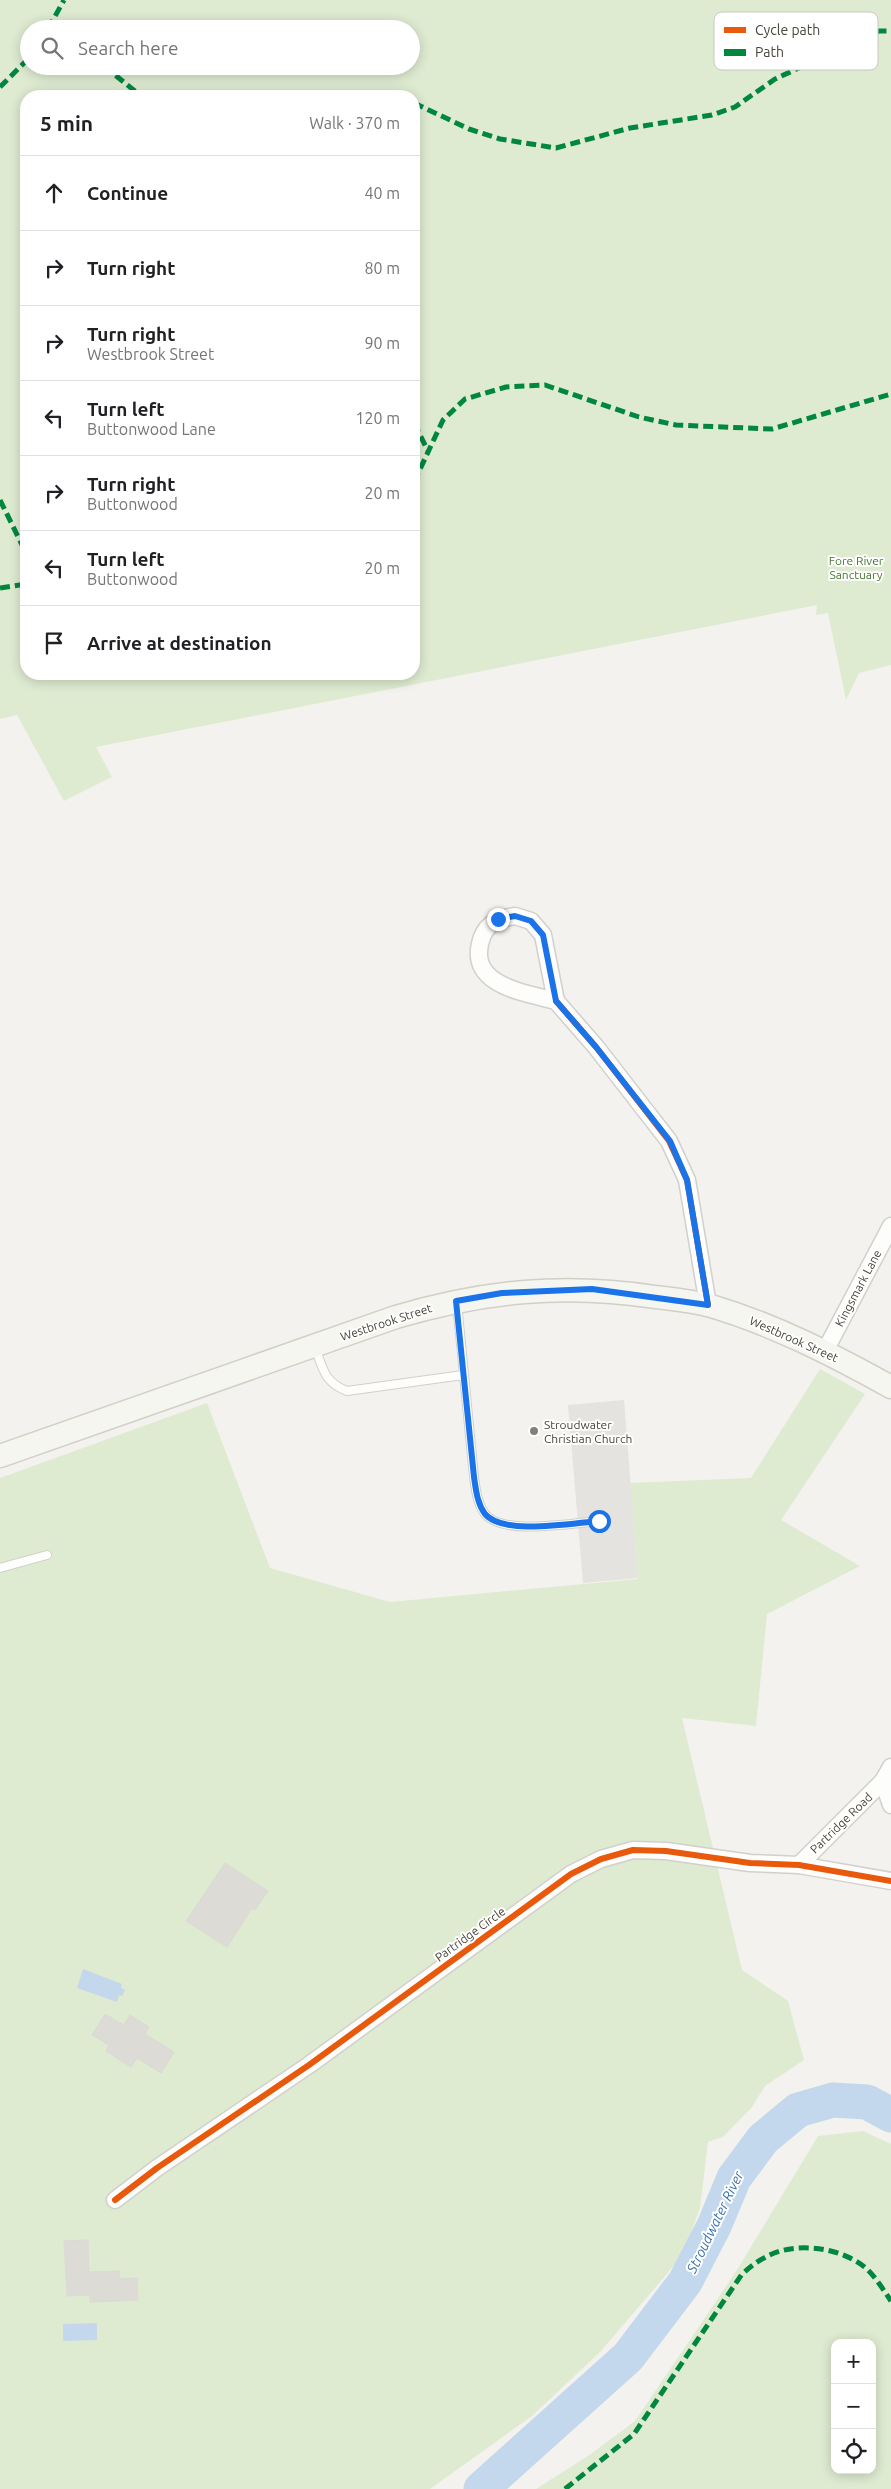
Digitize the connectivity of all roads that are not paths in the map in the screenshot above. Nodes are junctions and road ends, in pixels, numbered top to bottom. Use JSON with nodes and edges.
{"nodes":[{"id":1,"x":556,"y":1001,"type":"junction"},
{"id":2,"x":891,"y":1226,"type":"edge"},
{"id":3,"x":456,"y":1301,"type":"junction"},
{"id":4,"x":708,"y":1305,"type":"junction"},
{"id":5,"x":314,"y":1345,"type":"junction"},
{"id":6,"x":825,"y":1351,"type":"junction"},
{"id":7,"x":463,"y":1375,"type":"junction"},
{"id":8,"x":891,"y":1387,"type":"edge"},
{"id":9,"x":0,"y":1456,"type":"edge"},
{"id":10,"x":599,"y":1521,"type":"dead end"},
{"id":11,"x":47,"y":1555,"type":"dead end"},
{"id":12,"x":0,"y":1568,"type":"edge"},
{"id":13,"x":887,"y":1774,"type":"edge"},
{"id":14,"x":891,"y":1805,"type":"edge"},
{"id":15,"x":799,"y":1865,"type":"junction"},
{"id":16,"x":891,"y":1881,"type":"edge"},
{"id":17,"x":115,"y":2200,"type":"dead end"}],
"edges":[{"from":1,"to":1,"type":"street"},
{"from":1,"to":4,"type":"street"},
{"from":2,"to":6,"type":"street","name":"Kingsmark Lane"},
{"from":3,"to":4,"type":"main road","name":"Westbrook Street"},
{"from":3,"to":5,"type":"main road","name":"Westbrook Street"},
{"from":3,"to":7,"type":"lane"},
{"from":4,"to":6,"type":"main road","name":"Westbrook Street"},
{"from":5,"to":7,"type":"lane"},
{"from":5,"to":9,"type":"main road","name":"Westbrook Street"},
{"from":6,"to":8,"type":"main road","name":"Westbrook Street"},
{"from":7,"to":10,"type":"lane"},
{"from":11,"to":12,"type":"lane"},
{"from":13,"to":14,"type":"street","name":"Partridge Road"},
{"from":13,"to":15,"type":"street","name":"Partridge Road"},
{"from":15,"to":16,"type":"street","name":"Partridge Circle"},
{"from":15,"to":17,"type":"street","name":"Partridge Circle"}]}
